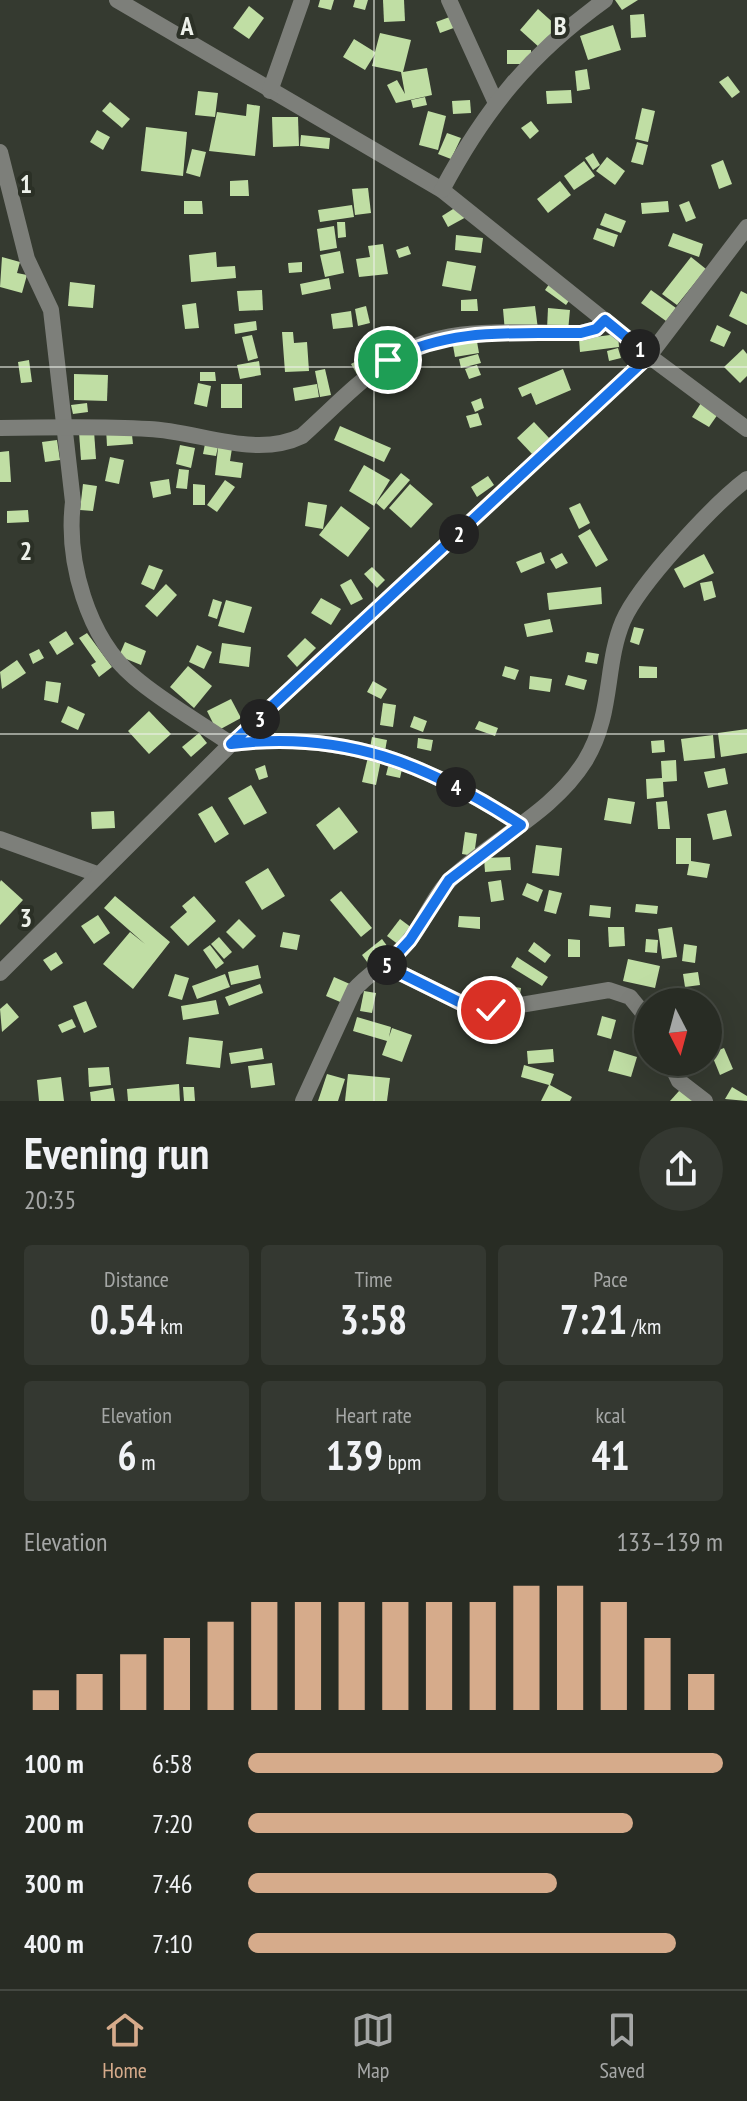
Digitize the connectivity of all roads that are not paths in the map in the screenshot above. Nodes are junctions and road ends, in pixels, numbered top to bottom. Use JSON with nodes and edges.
{"nodes":[{"id":1,"x":117,"y":0,"type":"edge"},
{"id":2,"x":302,"y":0,"type":"edge"},
{"id":3,"x":449,"y":0,"type":"edge"},
{"id":4,"x":605,"y":0,"type":"edge"},
{"id":5,"x":140,"y":6,"type":"edge"},
{"id":6,"x":270,"y":91,"type":"junction"},
{"id":7,"x":495,"y":101,"type":"junction"},
{"id":8,"x":0,"y":152,"type":"edge"},
{"id":9,"x":442,"y":190,"type":"junction"},
{"id":10,"x":747,"y":227,"type":"edge"},
{"id":11,"x":605,"y":320,"type":"junction"},
{"id":12,"x":649,"y":356,"type":"junction"},
{"id":13,"x":63,"y":427,"type":"junction"},
{"id":14,"x":0,"y":428,"type":"edge"},
{"id":15,"x":747,"y":429,"type":"edge"},
{"id":16,"x":747,"y":479,"type":"edge"},
{"id":17,"x":231,"y":744,"type":"junction"},
{"id":18,"x":521,"y":825,"type":"junction"},
{"id":19,"x":0,"y":839,"type":"edge"},
{"id":20,"x":97,"y":874,"type":"junction"},
{"id":21,"x":386,"y":966,"type":"junction"},
{"id":22,"x":0,"y":973,"type":"edge"},
{"id":23,"x":634,"y":1002,"type":"edge"},
{"id":24,"x":677,"y":1076,"type":"edge"},
{"id":25,"x":303,"y":1101,"type":"edge"},
{"id":26,"x":705,"y":1101,"type":"edge"}],
"edges":[{"from":1,"to":5,"type":"street"},
{"from":2,"to":6,"type":"street"},
{"from":3,"to":7,"type":"street"},
{"from":4,"to":7,"type":"street"},
{"from":5,"to":6,"type":"street"},
{"from":6,"to":9,"type":"street"},
{"from":7,"to":9,"type":"street"},
{"from":8,"to":13,"type":"street"},
{"from":9,"to":11,"type":"street"},
{"from":10,"to":12,"type":"street"},
{"from":11,"to":12,"type":"street"},
{"from":11,"to":13,"type":"street"},
{"from":12,"to":15,"type":"street"},
{"from":12,"to":17,"type":"street"},
{"from":13,"to":14,"type":"street"},
{"from":13,"to":17,"type":"street"},
{"from":16,"to":18,"type":"street"},
{"from":17,"to":18,"type":"street"},
{"from":17,"to":20,"type":"street"},
{"from":18,"to":21,"type":"street"},
{"from":19,"to":20,"type":"street"},
{"from":20,"to":22,"type":"street"},
{"from":21,"to":23,"type":"street"},
{"from":21,"to":25,"type":"street"},
{"from":24,"to":26,"type":"street"}]}
